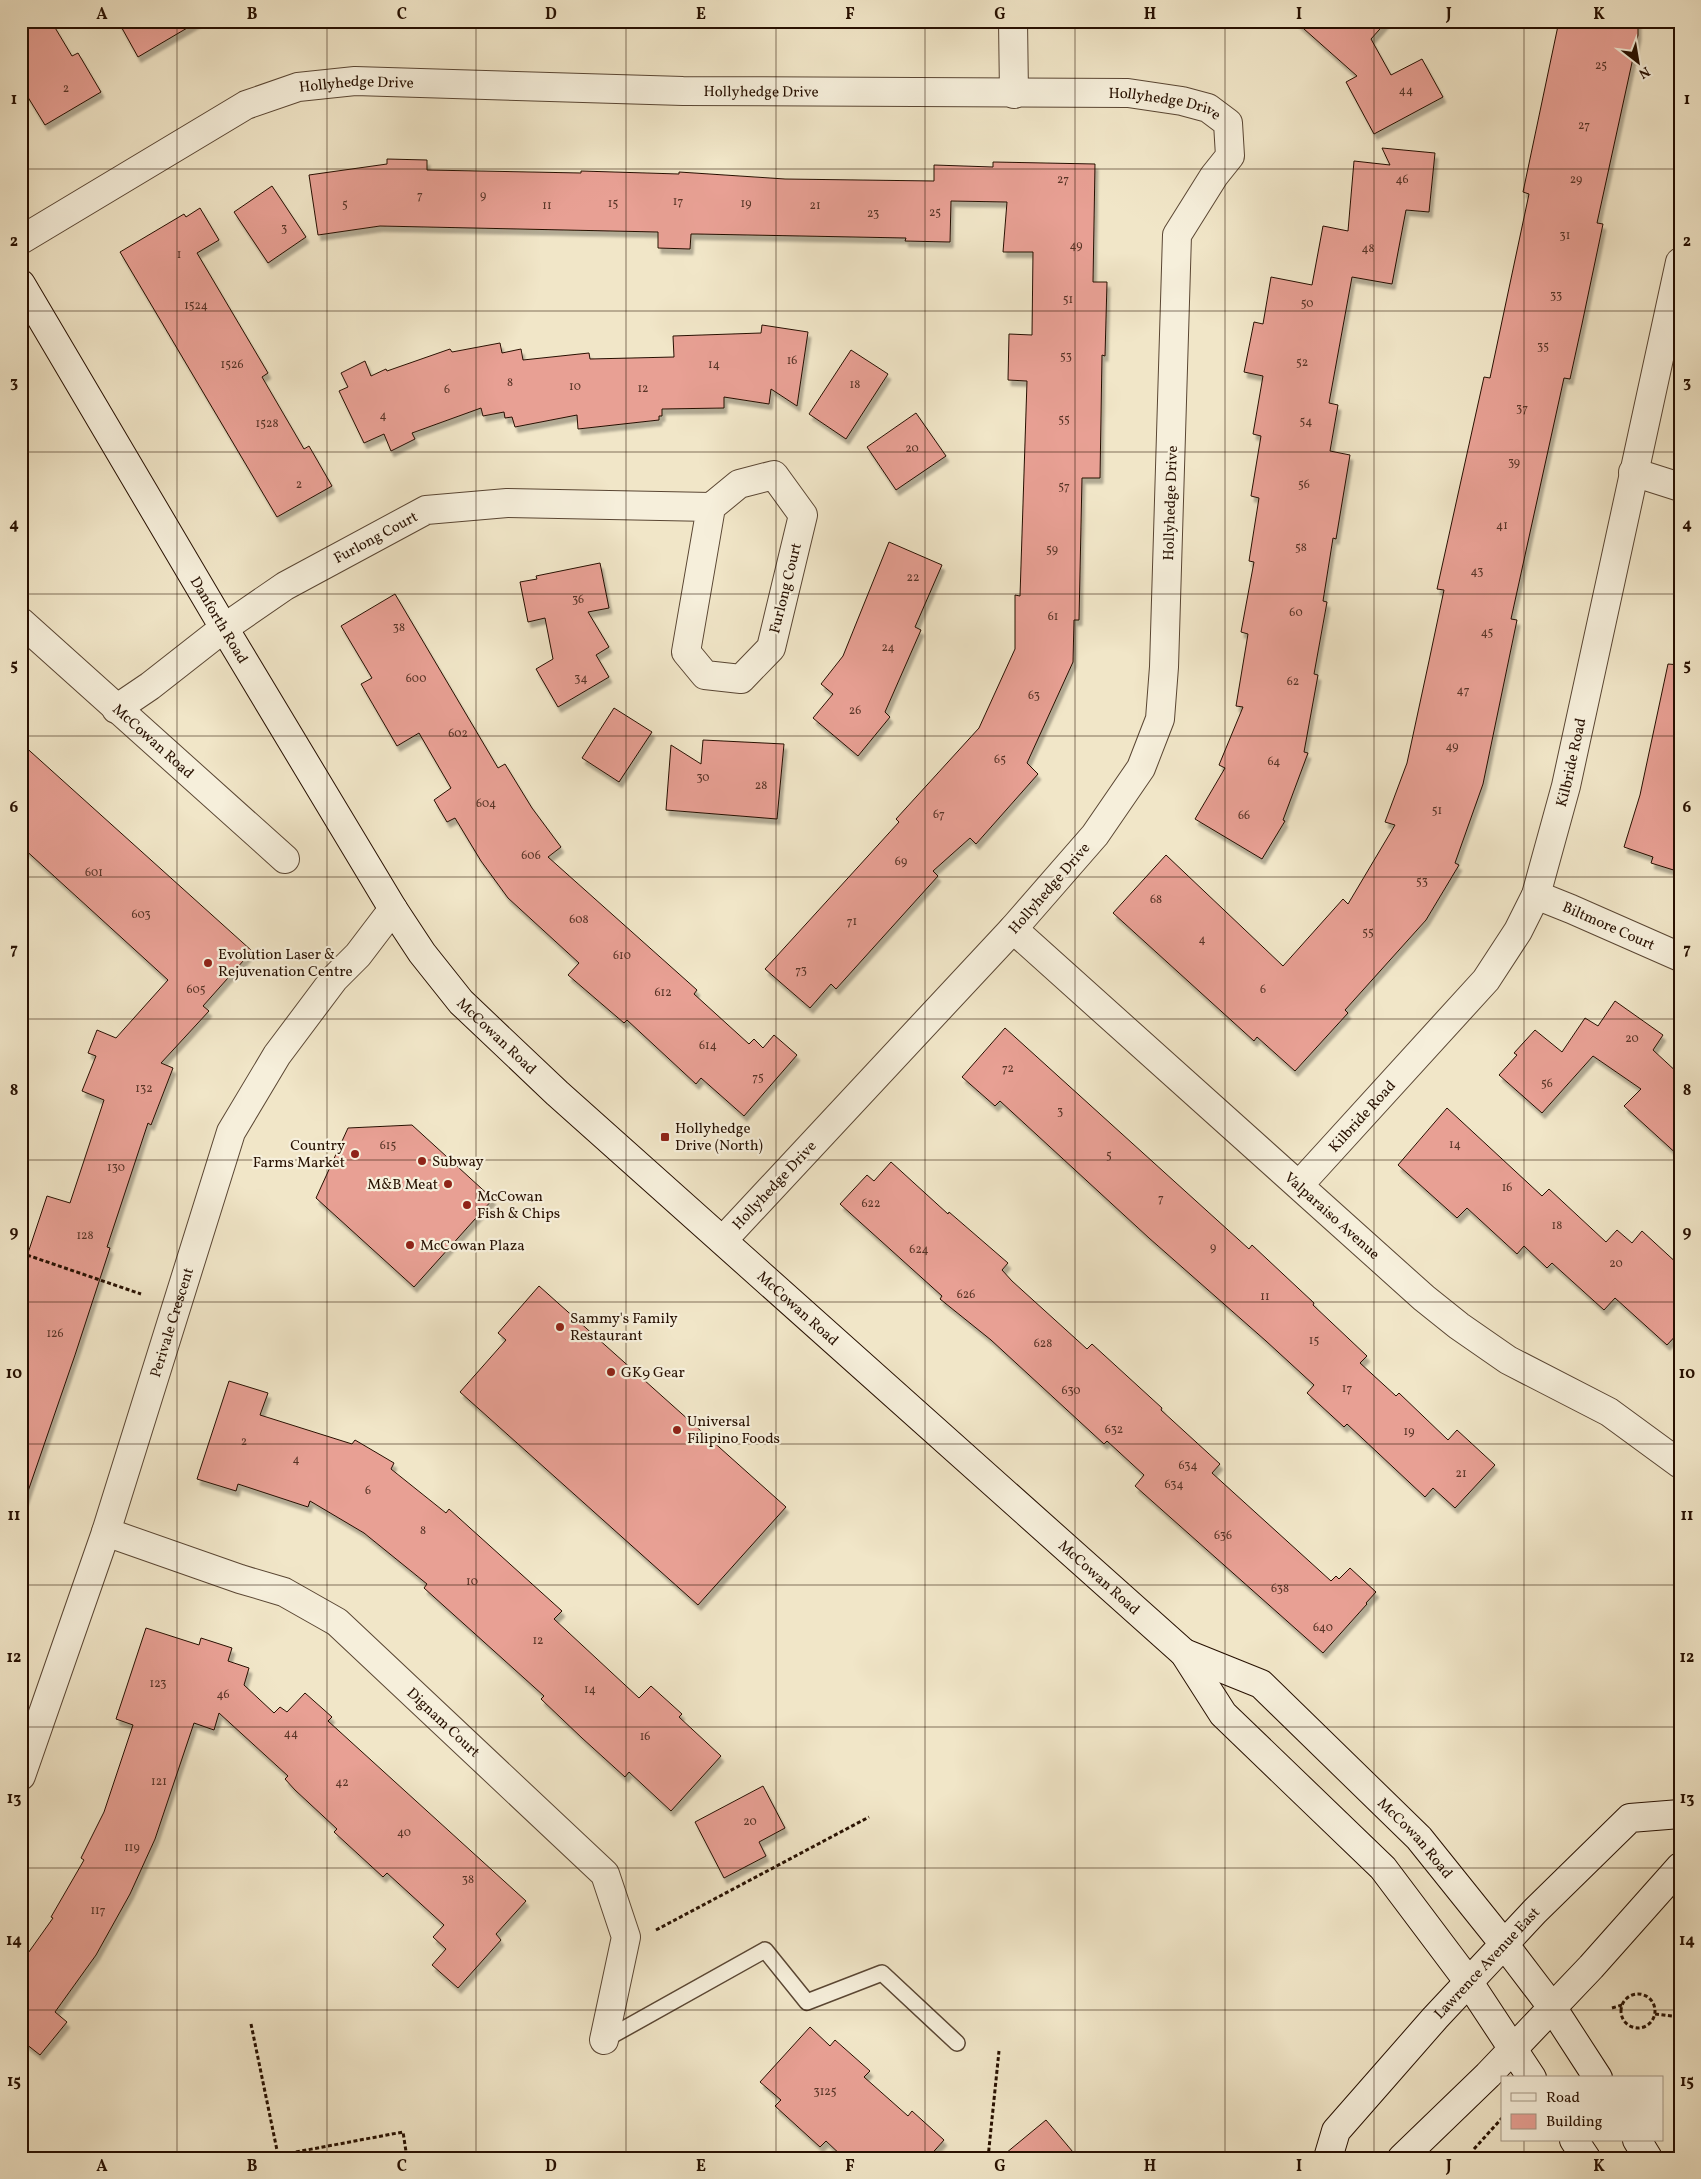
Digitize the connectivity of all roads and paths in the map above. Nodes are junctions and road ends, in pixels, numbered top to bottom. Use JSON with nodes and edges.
{"nodes":[{"id":1,"x":1013,"y":21,"type":"edge"},
{"id":2,"x":1014,"y":94,"type":"junction"},
{"id":3,"x":21,"y":240,"type":"edge"},
{"id":4,"x":1680,"y":262,"type":"edge"},
{"id":5,"x":21,"y":284,"type":"edge"},
{"id":6,"x":1633,"y":472,"type":"junction"},
{"id":7,"x":1680,"y":487,"type":"edge"},
{"id":8,"x":711,"y":507,"type":"junction"},
{"id":9,"x":21,"y":622,"type":"edge"},
{"id":10,"x":224,"y":628,"type":"junction"},
{"id":11,"x":116,"y":709,"type":"junction"},
{"id":12,"x":285,"y":859,"type":"dead end"},
{"id":13,"x":1536,"y":895,"type":"junction"},
{"id":14,"x":393,"y":909,"type":"junction"},
{"id":15,"x":1013,"y":929,"type":"junction"},
{"id":16,"x":422,"y":953,"type":"joint"},
{"id":17,"x":1680,"y":958,"type":"edge"},
{"id":18,"x":1300,"y":1184,"type":"junction"},
{"id":19,"x":723,"y":1240,"type":"junction"},
{"id":20,"x":21,"y":1253,"type":"edge"},
{"id":21,"x":140,"y":1294,"type":"dead end"},
{"id":22,"x":1680,"y":1464,"type":"edge"},
{"id":23,"x":106,"y":1532,"type":"junction"},
{"id":24,"x":1184,"y":1653,"type":"junction"},
{"id":25,"x":21,"y":1776,"type":"edge"},
{"id":26,"x":1680,"y":1814,"type":"edge"},
{"id":27,"x":869,"y":1817,"type":"dead end"},
{"id":28,"x":1680,"y":1867,"type":"edge"},
{"id":29,"x":1504,"y":1944,"type":"junction"},
{"id":30,"x":624,"y":1949,"type":"junction"},
{"id":31,"x":1468,"y":1982,"type":"junction"},
{"id":32,"x":1622,"y":2005,"type":"junction"},
{"id":33,"x":1552,"y":2008,"type":"junction"},
{"id":34,"x":1612,"y":2008,"type":"dead end"},
{"id":35,"x":1655,"y":2014,"type":"junction"},
{"id":36,"x":1680,"y":2017,"type":"edge"},
{"id":37,"x":251,"y":2024,"type":"dead end"},
{"id":38,"x":604,"y":2040,"type":"joint"},
{"id":39,"x":957,"y":2043,"type":"dead end"},
{"id":40,"x":1513,"y":2048,"type":"junction"},
{"id":41,"x":999,"y":2052,"type":"dead end"},
{"id":42,"x":1531,"y":2076,"type":"edge"},
{"id":43,"x":1597,"y":2076,"type":"edge"},
{"id":44,"x":1501,"y":2119,"type":"edge"},
{"id":45,"x":1575,"y":2142,"type":"edge"},
{"id":46,"x":1638,"y":2142,"type":"edge"},
{"id":47,"x":1474,"y":2149,"type":"dead end"},
{"id":48,"x":278,"y":2155,"type":"junction"},
{"id":49,"x":264,"y":2158,"type":"edge"},
{"id":50,"x":407,"y":2158,"type":"edge"},
{"id":51,"x":988,"y":2158,"type":"edge"},
{"id":52,"x":1328,"y":2158,"type":"edge"},
{"id":53,"x":1402,"y":2158,"type":"edge"},
{"id":54,"x":1586,"y":2158,"type":"edge"},
{"id":55,"x":1648,"y":2158,"type":"edge"}],
"edges":[{"from":1,"to":2,"type":"street"},
{"from":2,"to":3,"type":"street","name":"Hollyhedge Drive"},
{"from":2,"to":15,"type":"street","name":"Hollyhedge Drive"},
{"from":4,"to":6,"type":"street","name":"Kilbride Road"},
{"from":5,"to":10,"type":"street","name":"Danforth Road"},
{"from":6,"to":7,"type":"street"},
{"from":6,"to":13,"type":"street","name":"Kilbride Road"},
{"from":8,"to":8,"type":"street","name":"Furlong Court"},
{"from":8,"to":10,"type":"street","name":"Furlong Court"},
{"from":9,"to":11,"type":"street","name":"McCowan Road"},
{"from":10,"to":11,"type":"street","name":"Furlong Court"},
{"from":10,"to":14,"type":"street","name":"Danforth Road"},
{"from":11,"to":12,"type":"street","name":"McCowan Road"},
{"from":13,"to":17,"type":"street","name":"Biltmore Court"},
{"from":13,"to":18,"type":"street","name":"Kilbride Road"},
{"from":14,"to":16,"type":"street","name":"Danforth Road"},
{"from":14,"to":23,"type":"street","name":"Perivale Crescent"},
{"from":15,"to":18,"type":"street","name":"Valparaiso Avenue"},
{"from":15,"to":19,"type":"street","name":"Hollyhedge Drive"},
{"from":16,"to":19,"type":"street","name":"McCowan Road"},
{"from":18,"to":22,"type":"street","name":"Valparaiso Avenue"},
{"from":19,"to":24,"type":"street","name":"McCowan Road"},
{"from":20,"to":21,"type":"path"},
{"from":23,"to":25,"type":"street","name":"Perivale Crescent"},
{"from":23,"to":30,"type":"street","name":"Dignam Court"},
{"from":24,"to":29,"type":"street","name":"McCowan Road"},
{"from":24,"to":31,"type":"street","name":"McCowan Road"},
{"from":26,"to":29,"type":"street","name":"Lawrence Avenue East"},
{"from":27,"to":30,"type":"path"},
{"from":28,"to":33,"type":"street"},
{"from":29,"to":31,"type":"street","name":"Lawrence Avenue East"},
{"from":29,"to":33,"type":"street","name":"McCowan Road"},
{"from":30,"to":38,"type":"street","name":"Dignam Court"},
{"from":31,"to":40,"type":"street","name":"McCowan Road"},
{"from":31,"to":52,"type":"street","name":"Lawrence Avenue East"},
{"from":32,"to":34,"type":"path"},
{"from":32,"to":35,"type":"path"},
{"from":32,"to":35,"type":"path"},
{"from":33,"to":40,"type":"street"},
{"from":33,"to":43,"type":"street","name":"McCowan Road"},
{"from":35,"to":36,"type":"path"},
{"from":37,"to":48,"type":"path"},
{"from":38,"to":39,"type":"lane"},
{"from":40,"to":42,"type":"street","name":"McCowan Road"},
{"from":40,"to":53,"type":"street"},
{"from":41,"to":51,"type":"path"},
{"from":44,"to":47,"type":"path"},
{"from":45,"to":54,"type":"street"},
{"from":46,"to":55,"type":"street"},
{"from":48,"to":49,"type":"path"},
{"from":48,"to":50,"type":"path"}]}
